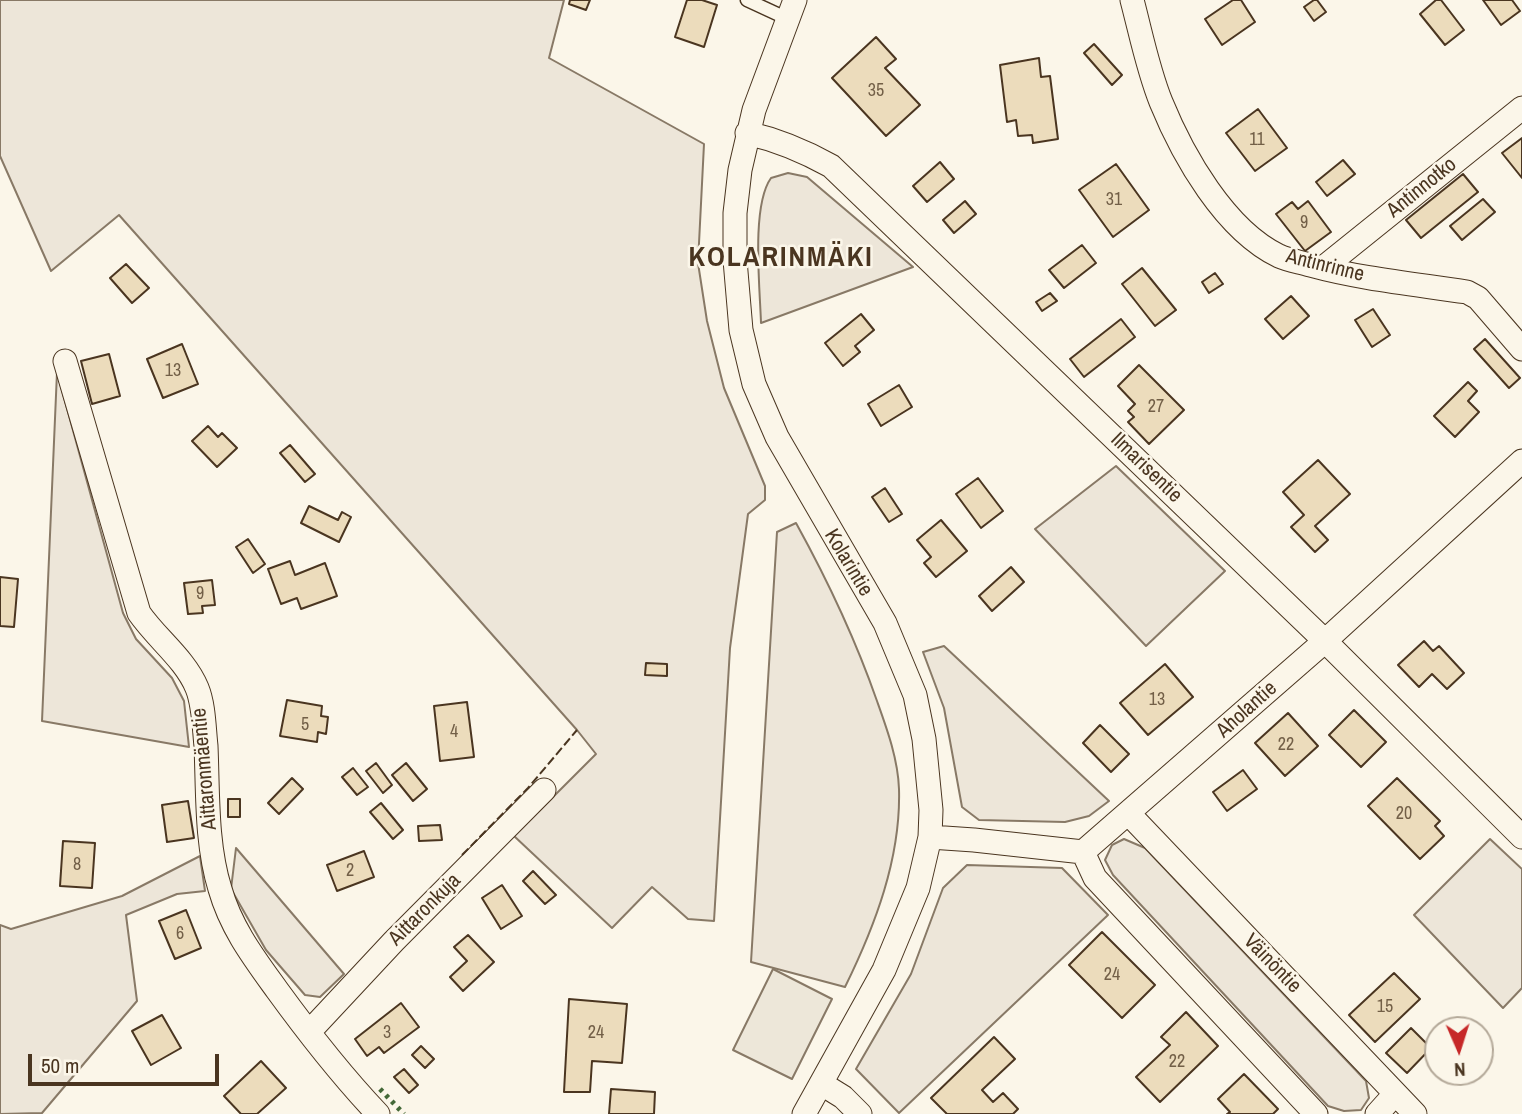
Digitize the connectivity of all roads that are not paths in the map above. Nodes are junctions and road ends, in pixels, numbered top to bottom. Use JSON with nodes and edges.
{"nodes":[{"id":1,"x":747,"y":0,"type":"edge"},
{"id":2,"x":1132,"y":0,"type":"edge"},
{"id":3,"x":792,"y":10,"type":"edge"},
{"id":4,"x":1522,"y":107,"type":"edge"},
{"id":5,"x":747,"y":133,"type":"junction"},
{"id":6,"x":1323,"y":268,"type":"junction"},
{"id":7,"x":1522,"y":349,"type":"edge"},
{"id":8,"x":65,"y":361,"type":"dead end"},
{"id":9,"x":1522,"y":461,"type":"edge"},
{"id":10,"x":1325,"y":640,"type":"junction"},
{"id":11,"x":544,"y":790,"type":"dead end"},
{"id":12,"x":1129,"y":814,"type":"junction"},
{"id":13,"x":930,"y":837,"type":"junction"},
{"id":14,"x":1522,"y":837,"type":"edge"},
{"id":15,"x":1083,"y":852,"type":"junction"},
{"id":16,"x":309,"y":1032,"type":"junction"},
{"id":17,"x":822,"y":1084,"type":"junction"},
{"id":18,"x":1395,"y":1094,"type":"junction"},
{"id":19,"x":378,"y":1114,"type":"edge"},
{"id":20,"x":804,"y":1114,"type":"edge"},
{"id":21,"x":860,"y":1114,"type":"edge"},
{"id":22,"x":1316,"y":1114,"type":"edge"},
{"id":23,"x":1377,"y":1114,"type":"edge"},
{"id":24,"x":1415,"y":1114,"type":"edge"}],
"edges":[{"from":1,"to":3,"type":"lane"},
{"from":2,"to":6,"type":"street","name":"Antinrinne"},
{"from":3,"to":5,"type":"street","name":"Kolarintie"},
{"from":4,"to":6,"type":"street","name":"Antinnotko"},
{"from":5,"to":10,"type":"street","name":"Ilmarisentie"},
{"from":5,"to":13,"type":"street","name":"Kolarintie"},
{"from":6,"to":7,"type":"street","name":"Antinrinne"},
{"from":8,"to":16,"type":"street","name":"Aittaronmäentie"},
{"from":9,"to":10,"type":"street","name":"Aholantie"},
{"from":10,"to":12,"type":"street","name":"Aholantie"},
{"from":10,"to":14,"type":"street","name":"Ilmarisentie"},
{"from":11,"to":16,"type":"street","name":"Aittaronkuja"},
{"from":12,"to":15,"type":"street","name":"Aholantie"},
{"from":12,"to":18,"type":"street","name":"Väinöntie"},
{"from":13,"to":15,"type":"street"},
{"from":13,"to":17,"type":"street","name":"Kolarintie"},
{"from":15,"to":22,"type":"street"},
{"from":16,"to":19,"type":"street","name":"Aittaronmäentie"},
{"from":17,"to":20,"type":"street","name":"Kolarintie"},
{"from":17,"to":21,"type":"street"},
{"from":18,"to":23,"type":"street"},
{"from":18,"to":24,"type":"street","name":"Väinöntie"}]}
